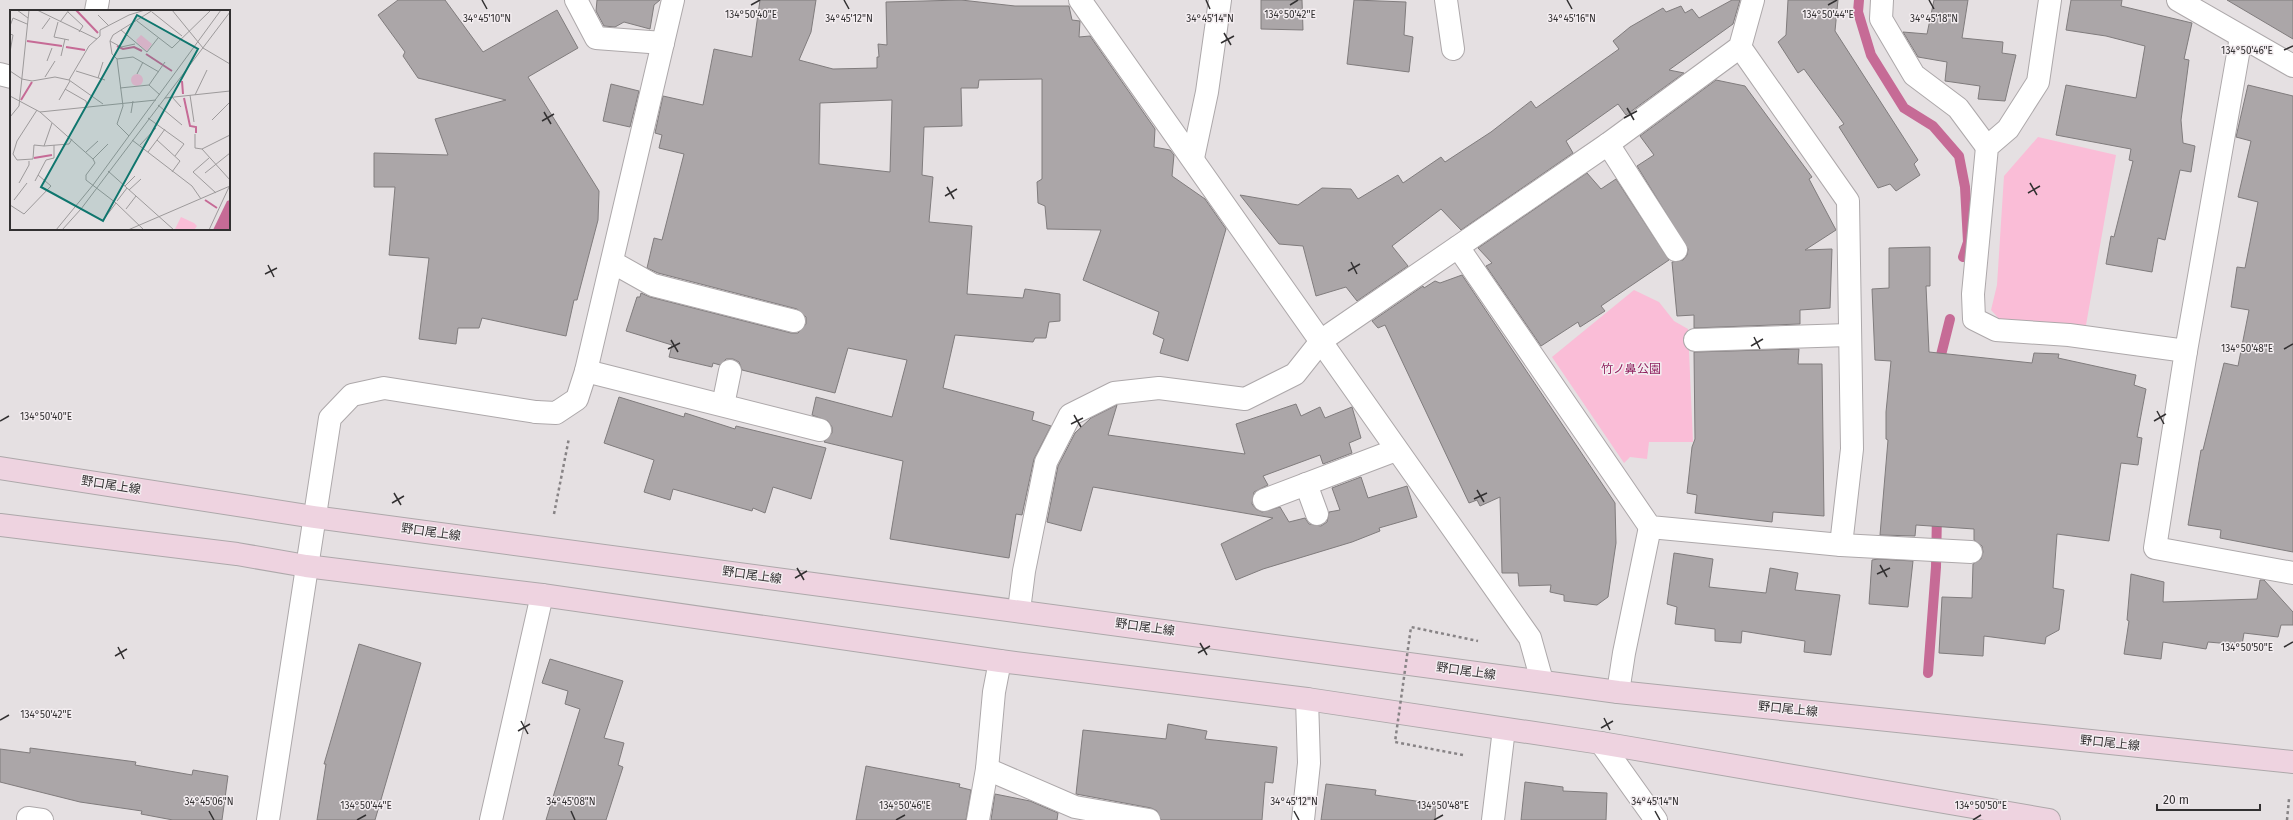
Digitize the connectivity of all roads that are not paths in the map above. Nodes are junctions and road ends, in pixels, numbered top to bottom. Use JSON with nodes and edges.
{"nodes":[{"id":1,"x":98,"y":0,"type":"edge"},
{"id":2,"x":576,"y":0,"type":"edge"},
{"id":3,"x":673,"y":0,"type":"edge"},
{"id":4,"x":1220,"y":0,"type":"edge"},
{"id":5,"x":1446,"y":0,"type":"edge"},
{"id":6,"x":1752,"y":0,"type":"edge"},
{"id":7,"x":1882,"y":0,"type":"edge"},
{"id":8,"x":2050,"y":0,"type":"edge"},
{"id":9,"x":2178,"y":0,"type":"edge"},
{"id":10,"x":1088,"y":3,"type":"edge"},
{"id":11,"x":96,"y":10,"type":"edge"},
{"id":12,"x":2241,"y":37,"type":"junction"},
{"id":13,"x":663,"y":43,"type":"junction"},
{"id":14,"x":1740,"y":46,"type":"junction"},
{"id":15,"x":1453,"y":49,"type":"dead end"},
{"id":16,"x":2293,"y":66,"type":"edge"},
{"id":17,"x":0,"y":74,"type":"edge"},
{"id":18,"x":10,"y":77,"type":"edge"},
{"id":19,"x":1608,"y":144,"type":"junction"},
{"id":20,"x":1987,"y":147,"type":"junction"},
{"id":21,"x":1193,"y":158,"type":"junction"},
{"id":22,"x":1458,"y":247,"type":"junction"},
{"id":23,"x":1676,"y":250,"type":"dead end"},
{"id":24,"x":612,"y":262,"type":"junction"},
{"id":25,"x":794,"y":321,"type":"dead end"},
{"id":26,"x":1849,"y":335,"type":"junction"},
{"id":27,"x":1322,"y":340,"type":"junction"},
{"id":28,"x":1695,"y":340,"type":"dead end"},
{"id":29,"x":2186,"y":351,"type":"junction"},
{"id":30,"x":730,"y":371,"type":"dead end"},
{"id":31,"x":586,"y":372,"type":"junction"},
{"id":32,"x":723,"y":405,"type":"junction"},
{"id":33,"x":820,"y":430,"type":"dead end"},
{"id":34,"x":1396,"y":450,"type":"junction"},
{"id":35,"x":0,"y":468,"type":"edge"},
{"id":36,"x":1306,"y":484,"type":"junction"},
{"id":37,"x":1264,"y":500,"type":"dead end"},
{"id":38,"x":1317,"y":514,"type":"dead end"},
{"id":39,"x":314,"y":518,"type":"junction"},
{"id":40,"x":0,"y":525,"type":"edge"},
{"id":41,"x":1650,"y":527,"type":"junction"},
{"id":42,"x":1841,"y":545,"type":"junction"},
{"id":43,"x":1961,"y":552,"type":"dead end"},
{"id":44,"x":306,"y":566,"type":"junction"},
{"id":45,"x":2293,"y":573,"type":"edge"},
{"id":46,"x":542,"y":595,"type":"junction"},
{"id":47,"x":1019,"y":610,"type":"junction"},
{"id":48,"x":1000,"y":662,"type":"junction"},
{"id":49,"x":1542,"y":681,"type":"junction"},
{"id":50,"x":1618,"y":692,"type":"junction"},
{"id":51,"x":1307,"y":699,"type":"junction"},
{"id":52,"x":1504,"y":729,"type":"junction"},
{"id":53,"x":1601,"y":743,"type":"junction"},
{"id":54,"x":2293,"y":762,"type":"edge"},
{"id":55,"x":987,"y":769,"type":"junction"},
{"id":56,"x":268,"y":820,"type":"edge"},
{"id":57,"x":491,"y":820,"type":"edge"},
{"id":58,"x":978,"y":820,"type":"edge"},
{"id":59,"x":1149,"y":820,"type":"edge"},
{"id":60,"x":1303,"y":820,"type":"edge"},
{"id":61,"x":1493,"y":820,"type":"edge"},
{"id":62,"x":1656,"y":820,"type":"edge"},
{"id":63,"x":2049,"y":820,"type":"edge"}],
"edges":[{"from":1,"to":11,"type":"street"},
{"from":2,"to":13,"type":"street"},
{"from":3,"to":13,"type":"street"},
{"from":4,"to":21,"type":"street"},
{"from":5,"to":15,"type":"street"},
{"from":6,"to":14,"type":"street"},
{"from":7,"to":20,"type":"street"},
{"from":8,"to":20,"type":"street"},
{"from":9,"to":12,"type":"street"},
{"from":10,"to":21,"type":"street"},
{"from":12,"to":16,"type":"street"},
{"from":12,"to":29,"type":"street"},
{"from":13,"to":24,"type":"street"},
{"from":14,"to":19,"type":"street"},
{"from":14,"to":26,"type":"street"},
{"from":17,"to":18,"type":"street"},
{"from":19,"to":22,"type":"street"},
{"from":19,"to":23,"type":"street"},
{"from":20,"to":29,"type":"street"},
{"from":21,"to":27,"type":"street"},
{"from":22,"to":27,"type":"street"},
{"from":22,"to":41,"type":"street"},
{"from":24,"to":25,"type":"street"},
{"from":24,"to":31,"type":"street"},
{"from":26,"to":28,"type":"street"},
{"from":26,"to":42,"type":"street"},
{"from":27,"to":34,"type":"street"},
{"from":27,"to":47,"type":"street"},
{"from":29,"to":45,"type":"street"},
{"from":30,"to":32,"type":"street"},
{"from":31,"to":32,"type":"street"},
{"from":31,"to":39,"type":"street"},
{"from":32,"to":33,"type":"street"},
{"from":34,"to":36,"type":"street"},
{"from":34,"to":49,"type":"street"},
{"from":35,"to":39,"type":"main road","name":"野口尾上線"},
{"from":36,"to":37,"type":"street"},
{"from":36,"to":38,"type":"street"},
{"from":39,"to":44,"type":"street"},
{"from":39,"to":47,"type":"main road","name":"野口尾上線"},
{"from":40,"to":44,"type":"main road"},
{"from":41,"to":42,"type":"street"},
{"from":41,"to":50,"type":"street"},
{"from":42,"to":43,"type":"street"},
{"from":44,"to":46,"type":"main road"},
{"from":44,"to":56,"type":"street"},
{"from":46,"to":48,"type":"main road"},
{"from":46,"to":57,"type":"street"},
{"from":47,"to":49,"type":"main road","name":"野口尾上線"},
{"from":48,"to":51,"type":"main road"},
{"from":48,"to":55,"type":"street"},
{"from":49,"to":50,"type":"main road","name":"野口尾上線"},
{"from":50,"to":54,"type":"main road","name":"野口尾上線"},
{"from":51,"to":52,"type":"main road"},
{"from":51,"to":60,"type":"street"},
{"from":52,"to":53,"type":"main road"},
{"from":52,"to":61,"type":"street"},
{"from":53,"to":62,"type":"street"},
{"from":53,"to":63,"type":"main road"},
{"from":55,"to":58,"type":"street"},
{"from":55,"to":59,"type":"street"}]}
